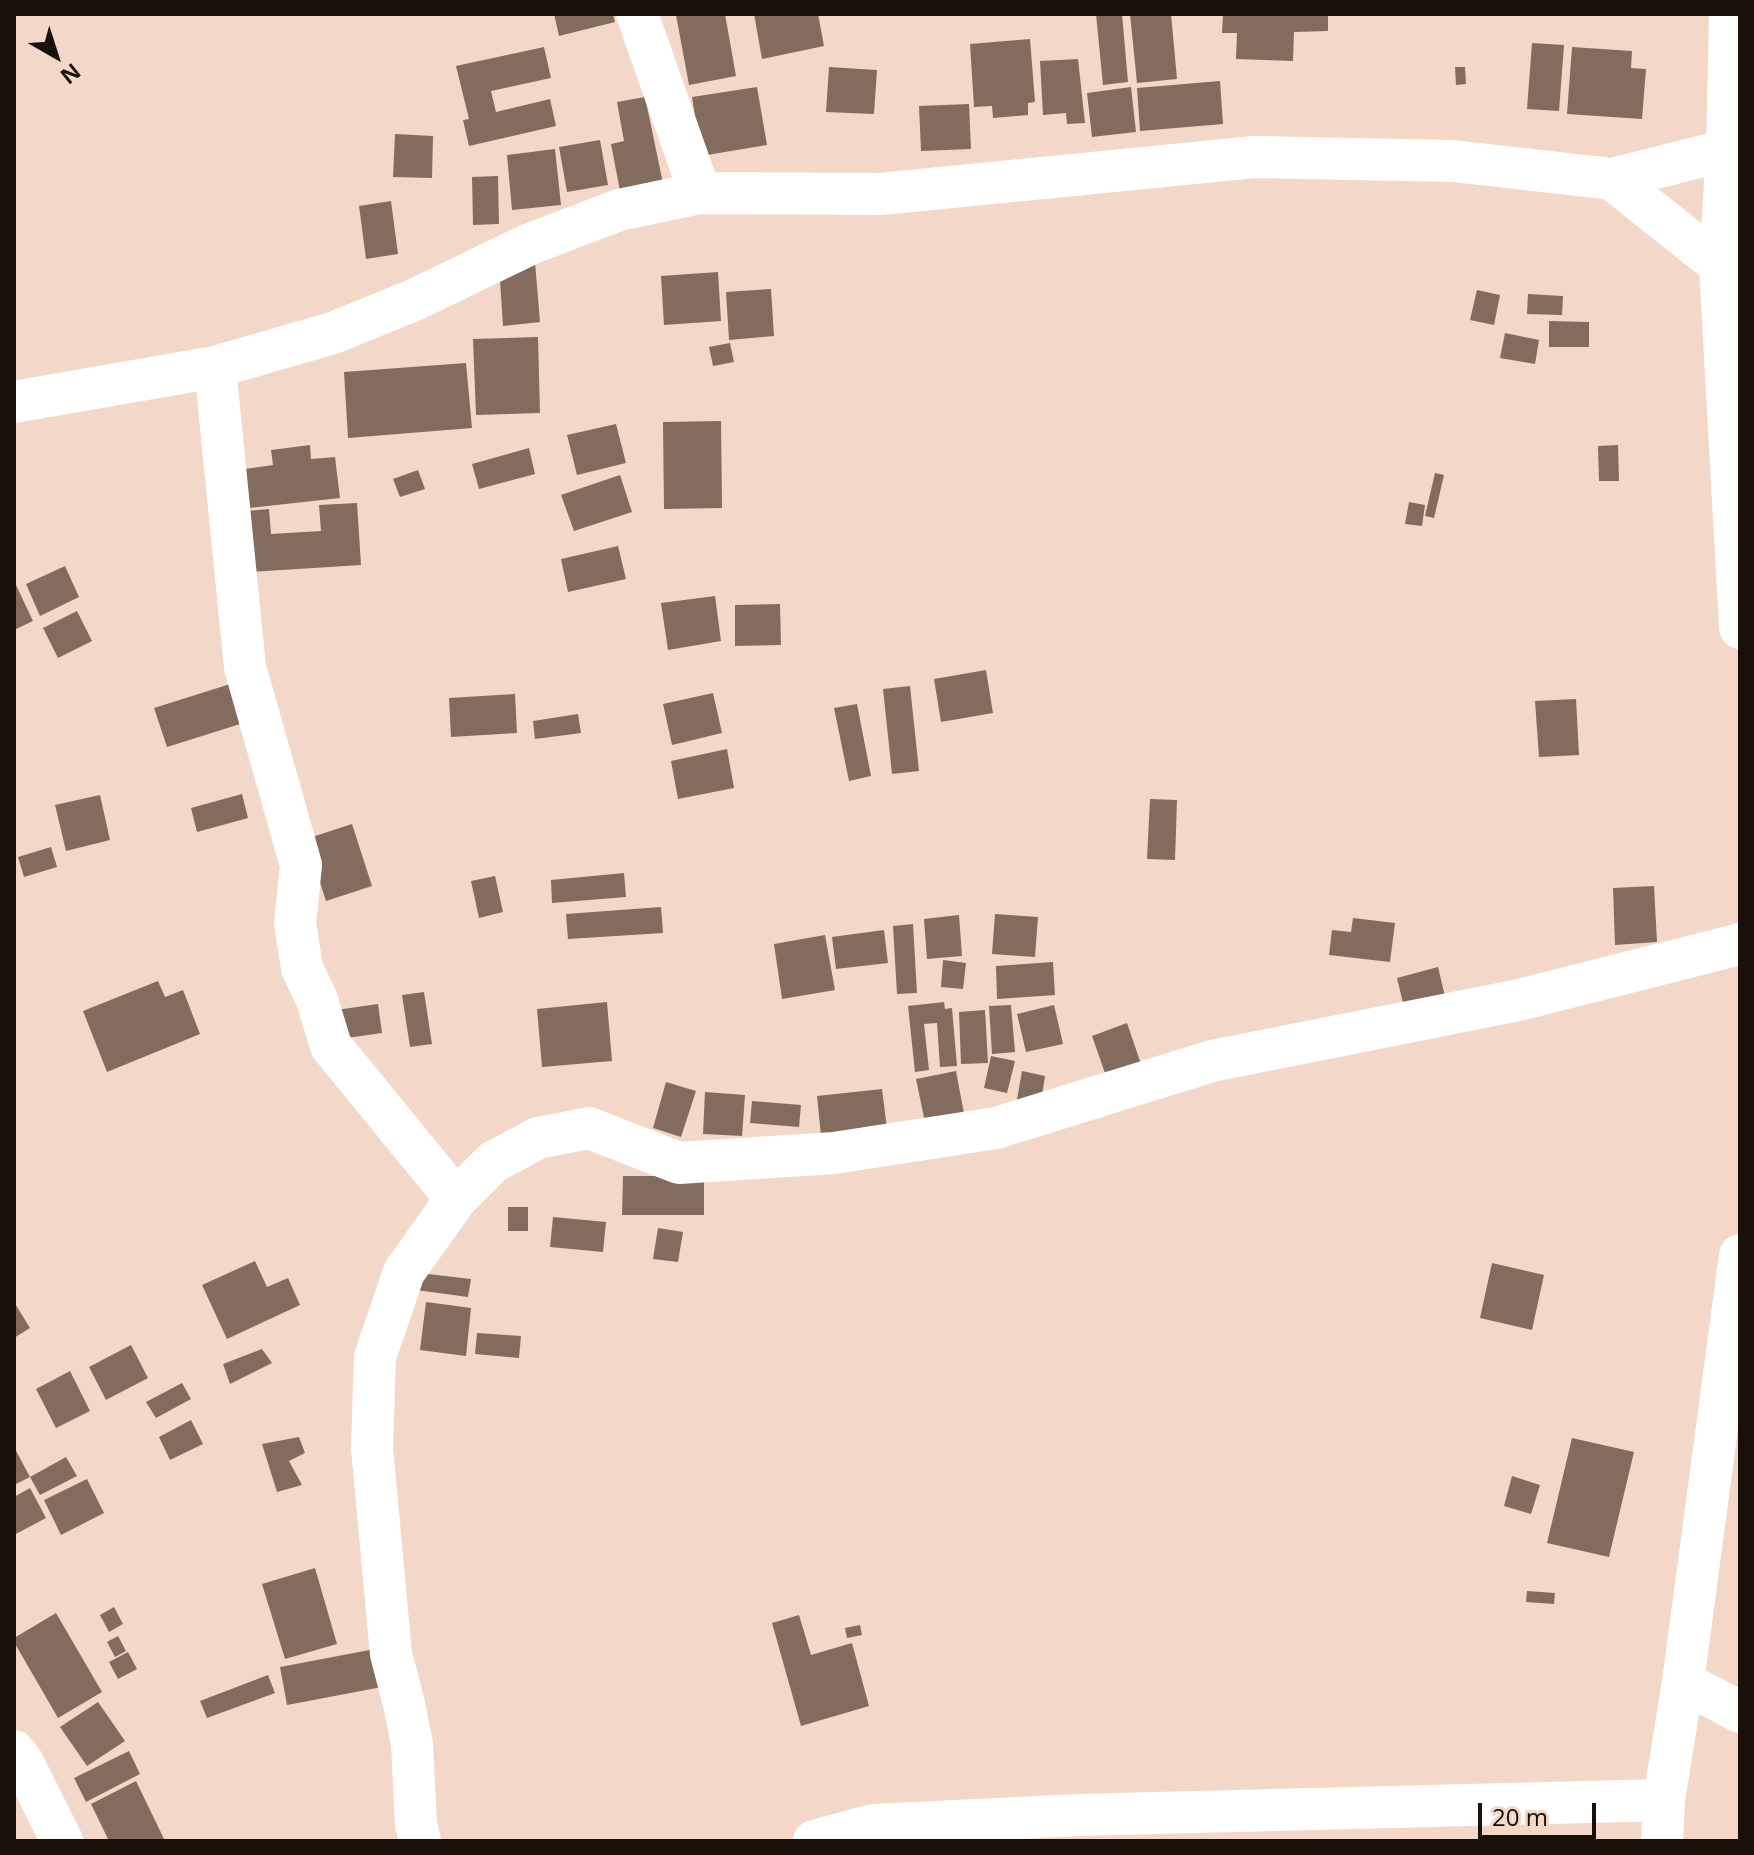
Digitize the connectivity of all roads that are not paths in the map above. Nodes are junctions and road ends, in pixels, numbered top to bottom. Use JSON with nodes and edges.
{"nodes":[{"id":1,"x":637,"y":14,"type":"edge"},
{"id":2,"x":1730,"y":14,"type":"edge"},
{"id":3,"x":1727,"y":150,"type":"junction"},
{"id":4,"x":1612,"y":179,"type":"junction"},
{"id":5,"x":700,"y":193,"type":"junction"},
{"id":6,"x":1720,"y":265,"type":"junction"},
{"id":7,"x":215,"y":367,"type":"junction"},
{"id":8,"x":14,"y":402,"type":"edge"},
{"id":9,"x":1740,"y":628,"type":"edge"},
{"id":10,"x":1740,"y":944,"type":"edge"},
{"id":11,"x":456,"y":1199,"type":"junction"},
{"id":12,"x":1740,"y":1255,"type":"edge"},
{"id":13,"x":1730,"y":1414,"type":"edge"},
{"id":14,"x":1683,"y":1682,"type":"junction"},
{"id":15,"x":1740,"y":1712,"type":"edge"},
{"id":16,"x":14,"y":1751,"type":"edge"},
{"id":17,"x":1664,"y":1800,"type":"junction"},
{"id":18,"x":62,"y":1841,"type":"edge"},
{"id":19,"x":420,"y":1841,"type":"edge"},
{"id":20,"x":814,"y":1841,"type":"edge"},
{"id":21,"x":1662,"y":1841,"type":"edge"}],
"edges":[{"from":1,"to":5,"type":"street"},
{"from":2,"to":3,"type":"street"},
{"from":3,"to":4,"type":"street"},
{"from":3,"to":6,"type":"street"},
{"from":4,"to":5,"type":"street"},
{"from":4,"to":6,"type":"street"},
{"from":5,"to":7,"type":"street"},
{"from":6,"to":9,"type":"street"},
{"from":7,"to":8,"type":"street"},
{"from":7,"to":11,"type":"street"},
{"from":10,"to":11,"type":"street"},
{"from":11,"to":19,"type":"street"},
{"from":12,"to":13,"type":"street"},
{"from":13,"to":14,"type":"street"},
{"from":14,"to":15,"type":"street"},
{"from":14,"to":17,"type":"street"},
{"from":16,"to":18,"type":"street"},
{"from":17,"to":20,"type":"street"},
{"from":17,"to":21,"type":"street"}]}
